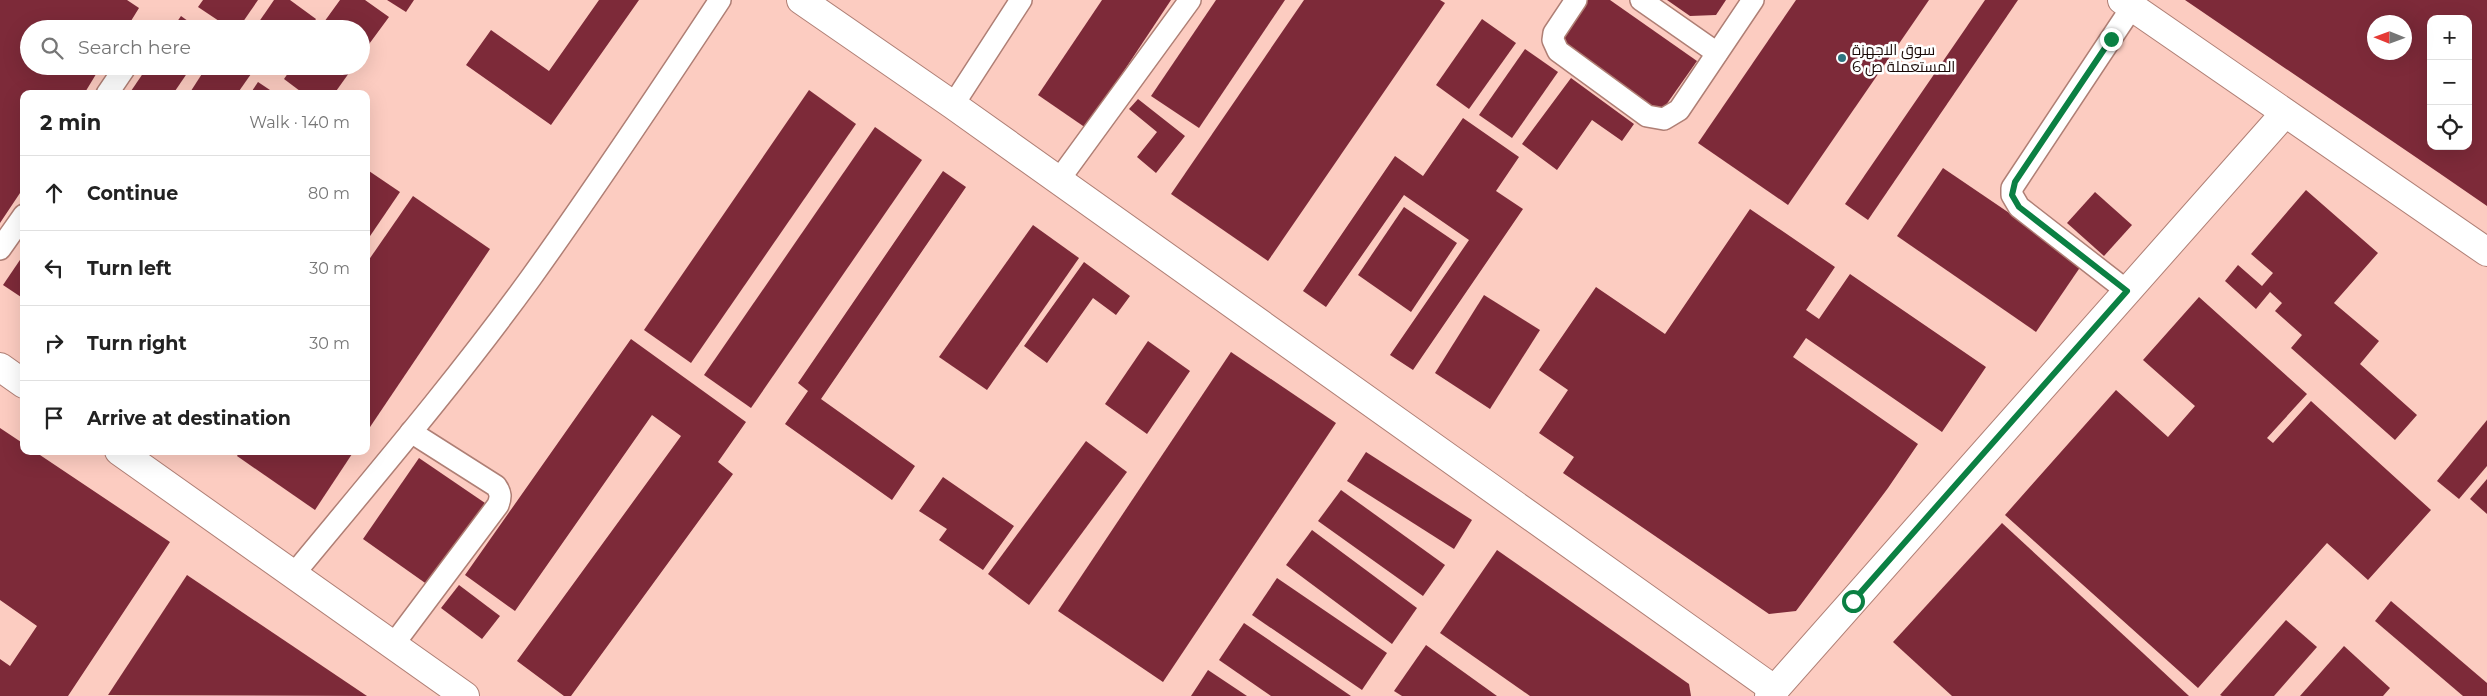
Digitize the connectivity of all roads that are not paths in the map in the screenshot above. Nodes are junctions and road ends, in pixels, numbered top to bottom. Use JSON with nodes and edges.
{"nodes":[{"id":1,"x":720,"y":0,"type":"edge"},
{"id":2,"x":801,"y":0,"type":"edge"},
{"id":3,"x":1021,"y":0,"type":"edge"},
{"id":4,"x":1190,"y":0,"type":"edge"},
{"id":5,"x":1576,"y":0,"type":"edge"},
{"id":6,"x":1641,"y":0,"type":"edge"},
{"id":7,"x":1753,"y":0,"type":"edge"},
{"id":8,"x":2127,"y":4,"type":"edge"},
{"id":9,"x":1717,"y":53,"type":"junction"},
{"id":10,"x":120,"y":75,"type":"edge"},
{"id":11,"x":110,"y":90,"type":"edge"},
{"id":12,"x":953,"y":105,"type":"junction"},
{"id":13,"x":2285,"y":113,"type":"junction"},
{"id":14,"x":1058,"y":182,"type":"junction"},
{"id":15,"x":20,"y":220,"type":"edge"},
{"id":16,"x":0,"y":249,"type":"edge"},
{"id":17,"x":2487,"y":252,"type":"edge"},
{"id":18,"x":2127,"y":291,"type":"junction"},
{"id":19,"x":0,"y":367,"type":"edge"},
{"id":20,"x":20,"y":381,"type":"edge"},
{"id":21,"x":411,"y":432,"type":"junction"},
{"id":22,"x":125,"y":455,"type":"edge"},
{"id":23,"x":294,"y":575,"type":"junction"},
{"id":24,"x":393,"y":645,"type":"junction"},
{"id":25,"x":1772,"y":693,"type":"edge"},
{"id":26,"x":465,"y":696,"type":"edge"}],
"edges":[{"from":1,"to":21,"type":"lane"},
{"from":2,"to":12,"type":"street"},
{"from":3,"to":12,"type":"lane"},
{"from":4,"to":14,"type":"lane"},
{"from":5,"to":9,"type":"lane"},
{"from":6,"to":9,"type":"lane"},
{"from":7,"to":9,"type":"lane"},
{"from":8,"to":13,"type":"street"},
{"from":8,"to":18,"type":"lane"},
{"from":10,"to":11,"type":"lane"},
{"from":12,"to":14,"type":"street"},
{"from":13,"to":17,"type":"street"},
{"from":13,"to":18,"type":"street"},
{"from":14,"to":25,"type":"street"},
{"from":15,"to":16,"type":"lane"},
{"from":18,"to":25,"type":"street"},
{"from":19,"to":20,"type":"street"},
{"from":21,"to":23,"type":"lane"},
{"from":21,"to":24,"type":"lane"},
{"from":22,"to":23,"type":"street"},
{"from":23,"to":24,"type":"street"},
{"from":24,"to":26,"type":"street"}]}
